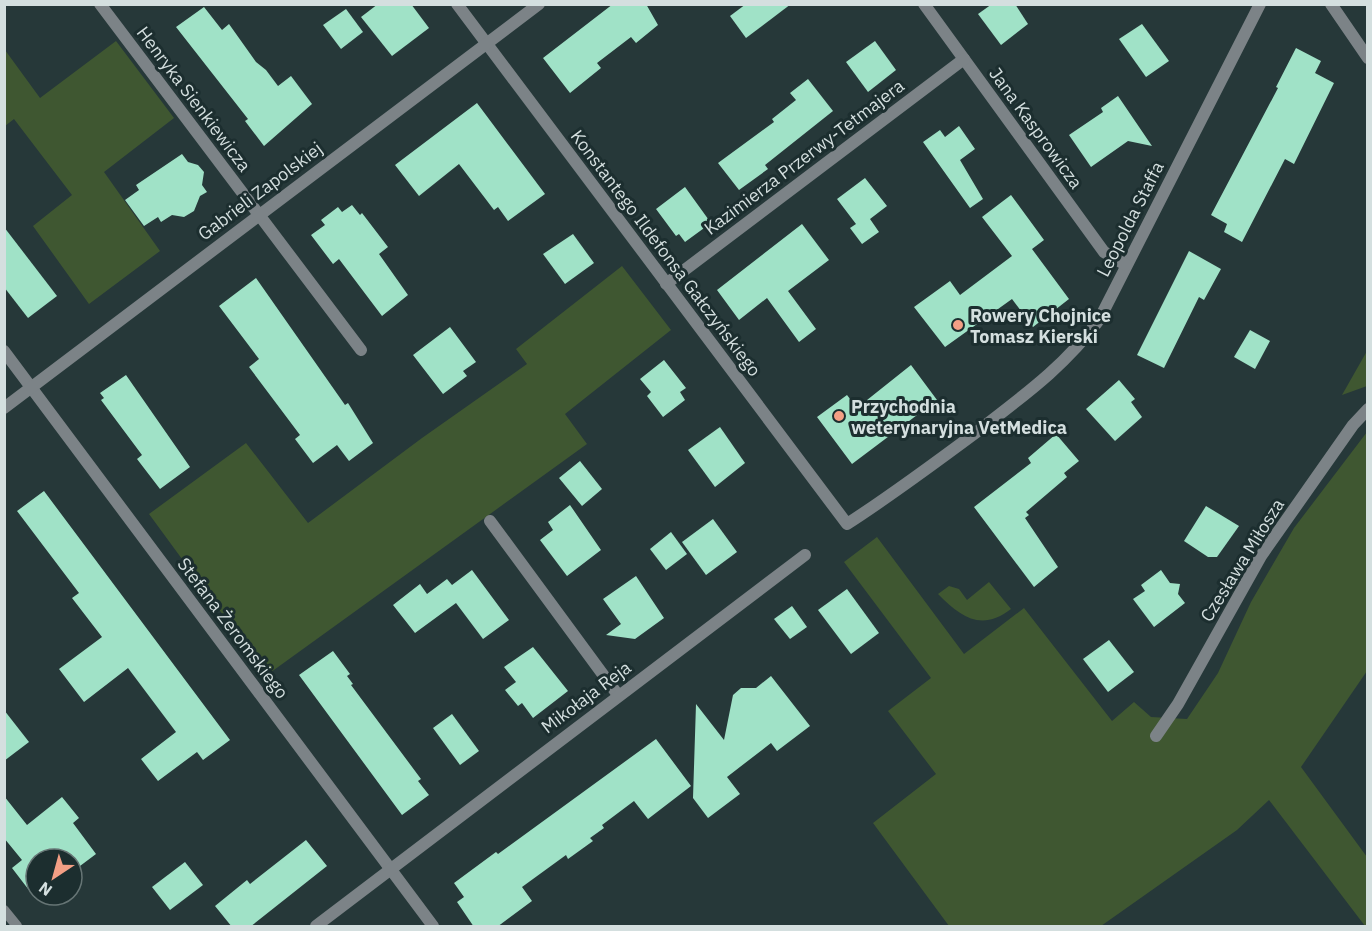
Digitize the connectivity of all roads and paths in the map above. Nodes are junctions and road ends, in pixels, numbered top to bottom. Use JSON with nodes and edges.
{"nodes":[{"id":1,"x":100,"y":4,"type":"edge"},
{"id":2,"x":457,"y":4,"type":"edge"},
{"id":3,"x":539,"y":4,"type":"edge"},
{"id":4,"x":924,"y":4,"type":"edge"},
{"id":5,"x":1260,"y":4,"type":"edge"},
{"id":6,"x":1331,"y":4,"type":"edge"},
{"id":7,"x":485,"y":43,"type":"junction"},
{"id":8,"x":1368,"y":58,"type":"edge"},
{"id":9,"x":964,"y":59,"type":"junction"},
{"id":10,"x":260,"y":214,"type":"junction"},
{"id":11,"x":1126,"y":265,"type":"junction"},
{"id":12,"x":666,"y":284,"type":"junction"},
{"id":13,"x":362,"y":350,"type":"dead end"},
{"id":14,"x":4,"y":351,"type":"edge"},
{"id":15,"x":32,"y":387,"type":"junction"},
{"id":16,"x":4,"y":408,"type":"edge"},
{"id":17,"x":1368,"y":409,"type":"edge"},
{"id":18,"x":490,"y":521,"type":"dead end"},
{"id":19,"x":847,"y":524,"type":"joint"},
{"id":20,"x":806,"y":555,"type":"dead end"},
{"id":21,"x":618,"y":695,"type":"junction"},
{"id":22,"x":1156,"y":736,"type":"dead end"},
{"id":23,"x":389,"y":870,"type":"junction"},
{"id":24,"x":4,"y":910,"type":"edge"},
{"id":25,"x":17,"y":927,"type":"edge"},
{"id":26,"x":316,"y":927,"type":"edge"},
{"id":27,"x":433,"y":927,"type":"edge"}],
"edges":[{"from":1,"to":10,"type":"street","name":"Henryka Sienkiewicza"},
{"from":2,"to":7,"type":"street","name":"Konstantego Ildefonsa Gałczyńskiego"},
{"from":3,"to":7,"type":"street","name":"Gabrieli Zapolskiej"},
{"from":4,"to":9,"type":"street","name":"Jana Kasprowicza"},
{"from":5,"to":11,"type":"street","name":"Leopolda Staffa"},
{"from":6,"to":8,"type":"street"},
{"from":7,"to":10,"type":"street","name":"Gabrieli Zapolskiej"},
{"from":7,"to":12,"type":"street","name":"Konstantego Ildefonsa Gałczyńskiego"},
{"from":9,"to":11,"type":"street","name":"Jana Kasprowicza"},
{"from":9,"to":12,"type":"street","name":"Kazimierza Przerwy-Tetmajera"},
{"from":10,"to":13,"type":"street","name":"Henryka Sienkiewicza"},
{"from":10,"to":15,"type":"street","name":"Gabrieli Zapolskiej"},
{"from":11,"to":19,"type":"street","name":"Leopolda Staffa"},
{"from":12,"to":19,"type":"street","name":"Konstantego Ildefonsa Gałczyńskiego"},
{"from":14,"to":15,"type":"street","name":"Stefana Żeromskiego"},
{"from":15,"to":16,"type":"street","name":"Gabrieli Zapolskiej"},
{"from":15,"to":23,"type":"street","name":"Stefana Żeromskiego"},
{"from":17,"to":22,"type":"street","name":"Czesława Miłosza"},
{"from":18,"to":21,"type":"street"},
{"from":20,"to":21,"type":"street","name":"Mikołaja Reja"},
{"from":21,"to":23,"type":"street","name":"Mikołaja Reja"},
{"from":23,"to":26,"type":"street","name":"Mikołaja Reja"},
{"from":23,"to":27,"type":"street","name":"Stefana Żeromskiego"},
{"from":24,"to":25,"type":"lane"}]}
